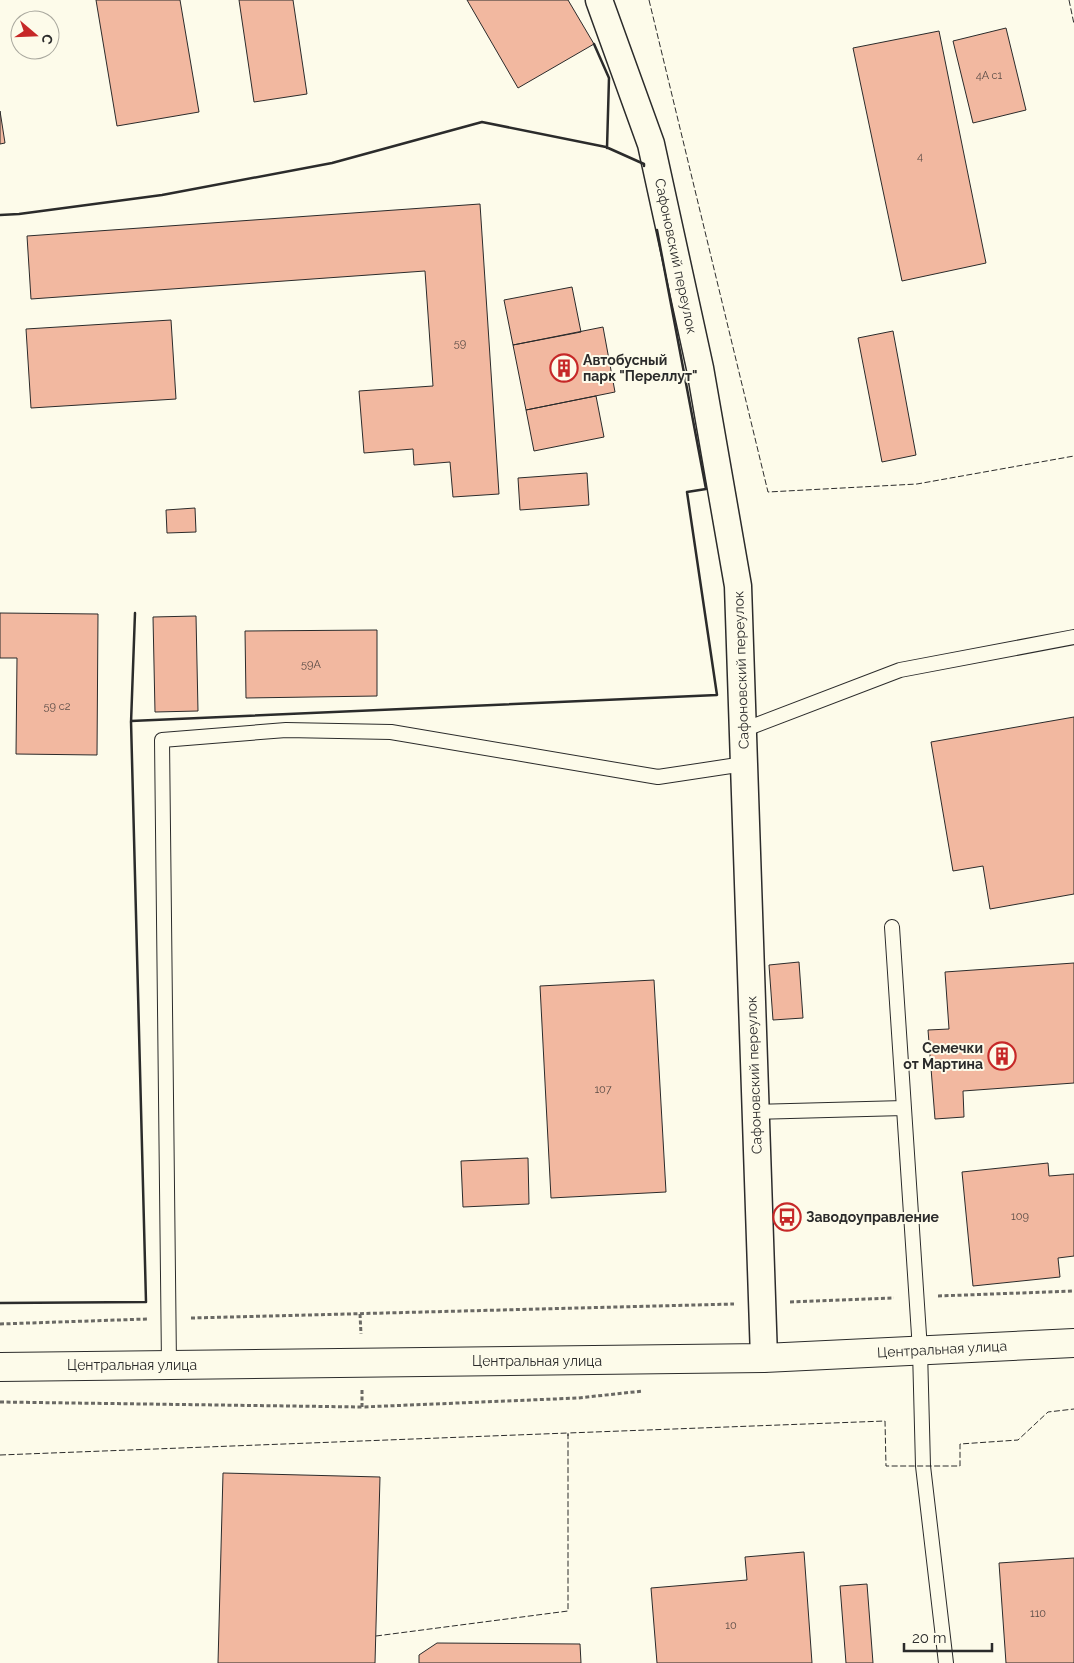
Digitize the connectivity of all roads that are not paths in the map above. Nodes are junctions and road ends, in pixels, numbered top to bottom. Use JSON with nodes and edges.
{"nodes":[{"id":1,"x":599,"y":0,"type":"edge"},
{"id":2,"x":1074,"y":637,"type":"edge"},
{"id":3,"x":743,"y":730,"type":"junction"},
{"id":4,"x":744,"y":764,"type":"junction"},
{"id":5,"x":892,"y":927,"type":"dead end"},
{"id":6,"x":904,"y":1108,"type":"junction"},
{"id":7,"x":756,"y":1112,"type":"junction"},
{"id":8,"x":1074,"y":1343,"type":"edge"},
{"id":9,"x":920,"y":1350,"type":"junction"},
{"id":10,"x":764,"y":1358,"type":"junction"},
{"id":11,"x":169,"y":1365,"type":"junction"},
{"id":12,"x":0,"y":1367,"type":"edge"},
{"id":13,"x":946,"y":1663,"type":"edge"}],
"edges":[{"from":1,"to":3,"type":"street","name":"Сафоновский переулок"},
{"from":2,"to":3,"type":"lane"},
{"from":3,"to":4,"type":"street","name":"Сафоновский переулок"},
{"from":4,"to":7,"type":"street","name":"Сафоновский переулок"},
{"from":4,"to":11,"type":"lane"},
{"from":5,"to":6,"type":"lane"},
{"from":6,"to":7,"type":"lane"},
{"from":6,"to":9,"type":"lane"},
{"from":7,"to":10,"type":"street","name":"Сафоновский переулок"},
{"from":8,"to":9,"type":"main road","name":"Центральная улица"},
{"from":9,"to":10,"type":"main road","name":"Центральная улица"},
{"from":9,"to":13,"type":"lane"},
{"from":10,"to":11,"type":"main road","name":"Центральная улица"},
{"from":11,"to":12,"type":"main road","name":"Центральная улица"}]}
